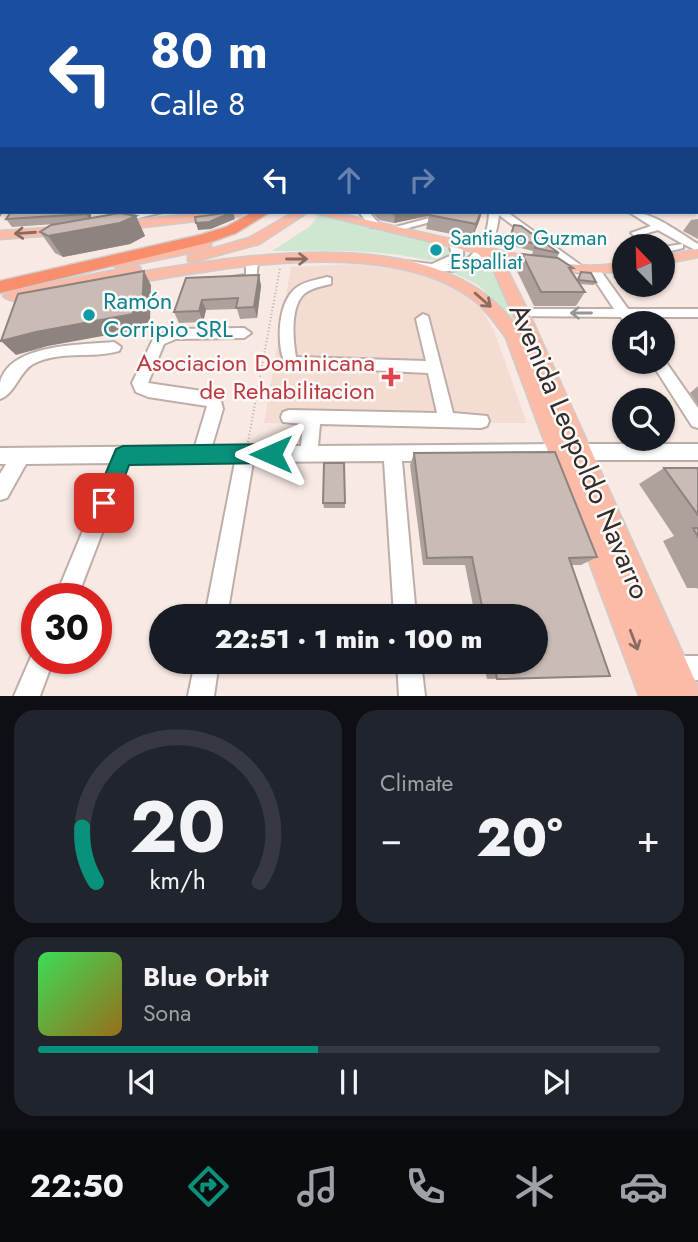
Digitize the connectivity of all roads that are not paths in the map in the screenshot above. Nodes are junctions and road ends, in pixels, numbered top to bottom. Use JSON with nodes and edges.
{"nodes":[{"id":1,"x":151,"y":214,"type":"edge"},
{"id":2,"x":216,"y":214,"type":"edge"},
{"id":3,"x":259,"y":214,"type":"edge"},
{"id":4,"x":282,"y":214,"type":"edge"},
{"id":5,"x":299,"y":214,"type":"edge"},
{"id":6,"x":310,"y":214,"type":"edge"},
{"id":7,"x":326,"y":214,"type":"edge"},
{"id":8,"x":367,"y":214,"type":"edge"},
{"id":9,"x":455,"y":214,"type":"edge"},
{"id":10,"x":494,"y":214,"type":"edge"},
{"id":11,"x":504,"y":214,"type":"edge"},
{"id":12,"x":638,"y":214,"type":"edge"},
{"id":13,"x":107,"y":225,"type":"joint"},
{"id":14,"x":375,"y":225,"type":"junction"},
{"id":15,"x":660,"y":226,"type":"junction"},
{"id":16,"x":393,"y":229,"type":"junction"},
{"id":17,"x":76,"y":230,"type":"edge"},
{"id":18,"x":637,"y":234,"type":"edge"},
{"id":19,"x":0,"y":235,"type":"edge"},
{"id":20,"x":454,"y":243,"type":"junction"},
{"id":21,"x":679,"y":246,"type":"dead end"},
{"id":22,"x":676,"y":247,"type":"edge"},
{"id":23,"x":698,"y":250,"type":"edge"},
{"id":24,"x":483,"y":252,"type":"junction"},
{"id":25,"x":676,"y":256,"type":"edge"},
{"id":26,"x":252,"y":262,"type":"junction"},
{"id":27,"x":399,"y":264,"type":"junction"},
{"id":28,"x":429,"y":267,"type":"junction"},
{"id":29,"x":612,"y":270,"type":"edge"},
{"id":30,"x":199,"y":272,"type":"junction"},
{"id":31,"x":61,"y":274,"type":"junction"},
{"id":32,"x":588,"y":275,"type":"junction"},
{"id":33,"x":219,"y":281,"type":"edge"},
{"id":34,"x":327,"y":281,"type":"dead end"},
{"id":35,"x":4,"y":294,"type":"edge"},
{"id":36,"x":621,"y":311,"type":"edge"},
{"id":37,"x":521,"y":313,"type":"junction"},
{"id":38,"x":698,"y":313,"type":"edge"},
{"id":39,"x":675,"y":315,"type":"edge"},
{"id":40,"x":612,"y":318,"type":"edge"},
{"id":41,"x":423,"y":319,"type":"dead end"},
{"id":42,"x":244,"y":333,"type":"dead end"},
{"id":43,"x":114,"y":347,"type":"dead end"},
{"id":44,"x":434,"y":367,"type":"junction"},
{"id":45,"x":666,"y":374,"type":"edge"},
{"id":46,"x":0,"y":393,"type":"edge"},
{"id":47,"x":289,"y":417,"type":"dead end"},
{"id":48,"x":312,"y":417,"type":"junction"},
{"id":49,"x":447,"y":421,"type":"junction"},
{"id":50,"x":481,"y":421,"type":"dead end"},
{"id":51,"x":698,"y":421,"type":"edge"},
{"id":52,"x":392,"y":452,"type":"junction"},
{"id":53,"x":571,"y":452,"type":"junction"},
{"id":54,"x":698,"y":452,"type":"edge"},
{"id":55,"x":246,"y":453,"type":"junction"},
{"id":56,"x":201,"y":454,"type":"junction"},
{"id":57,"x":309,"y":454,"type":"junction"},
{"id":58,"x":123,"y":455,"type":"junction"},
{"id":59,"x":0,"y":456,"type":"edge"},
{"id":60,"x":21,"y":456,"type":"junction"},
{"id":61,"x":0,"y":491,"type":"edge"},
{"id":62,"x":72,"y":583,"type":"edge"},
{"id":63,"x":218,"y":604,"type":"edge"},
{"id":64,"x":404,"y":604,"type":"edge"},
{"id":65,"x":674,"y":668,"type":"junction"},
{"id":66,"x":698,"y":668,"type":"edge"},
{"id":67,"x":645,"y":669,"type":"junction"},
{"id":68,"x":36,"y":674,"type":"edge"},
{"id":69,"x":205,"y":674,"type":"edge"},
{"id":70,"x":410,"y":674,"type":"edge"},
{"id":71,"x":27,"y":696,"type":"edge"},
{"id":72,"x":201,"y":696,"type":"edge"},
{"id":73,"x":412,"y":696,"type":"edge"},
{"id":74,"x":656,"y":696,"type":"edge"},
{"id":75,"x":686,"y":696,"type":"edge"}],
"edges":[{"from":1,"to":13,"type":"street"},
{"from":2,"to":13,"type":"main road"},
{"from":3,"to":31,"type":"highway"},
{"from":4,"to":31,"type":"main road"},
{"from":5,"to":35,"type":"main road"},
{"from":6,"to":30,"type":"main road"},
{"from":7,"to":14,"type":"main road"},
{"from":8,"to":14,"type":"street"},
{"from":9,"to":16,"type":"street"},
{"from":10,"to":24,"type":"street"},
{"from":11,"to":32,"type":"street"},
{"from":12,"to":15,"type":"street"},
{"from":14,"to":16,"type":"main road"},
{"from":15,"to":18,"type":"street"},
{"from":15,"to":23,"type":"street"},
{"from":16,"to":20,"type":"main road"},
{"from":17,"to":19,"type":"main road","one_way":true},
{"from":20,"to":24,"type":"main road"},
{"from":20,"to":28,"type":"street"},
{"from":21,"to":22,"type":"street"},
{"from":23,"to":25,"type":"main road"},
{"from":24,"to":28,"type":"street"},
{"from":24,"to":32,"type":"main road"},
{"from":24,"to":37,"type":"main road","name":"Avenida Leopoldo Navarro"},
{"from":26,"to":27,"type":"main road","name":"Avenida Leopoldo Navarro","one_way":true},
{"from":26,"to":30,"type":"main road","name":"Avenida Leopoldo Navarro"},
{"from":26,"to":33,"type":"street"},
{"from":27,"to":28,"type":"street"},
{"from":27,"to":53,"type":"main road","name":"Avenida Leopoldo Navarro","one_way":true},
{"from":29,"to":32,"type":"main road"},
{"from":30,"to":35,"type":"main road"},
{"from":31,"to":35,"type":"highway"},
{"from":32,"to":36,"type":"street"},
{"from":34,"to":44,"type":"street"},
{"from":40,"to":37,"type":"street","one_way":true},
{"from":37,"to":53,"type":"main road","name":"Avenida Leopoldo Navarro"},
{"from":38,"to":39,"type":"street"},
{"from":41,"to":44,"type":"street"},
{"from":42,"to":56,"type":"street"},
{"from":43,"to":46,"type":"street"},
{"from":44,"to":49,"type":"street"},
{"from":45,"to":51,"type":"street"},
{"from":47,"to":48,"type":"street"},
{"from":48,"to":49,"type":"street"},
{"from":48,"to":57,"type":"street"},
{"from":49,"to":50,"type":"street"},
{"from":52,"to":53,"type":"street"},
{"from":52,"to":57,"type":"street"},
{"from":52,"to":64,"type":"street"},
{"from":53,"to":54,"type":"street"},
{"from":53,"to":65,"type":"main road","name":"Avenida Leopoldo Navarro"},
{"from":53,"to":67,"type":"main road","name":"Avenida Leopoldo Navarro","one_way":true},
{"from":55,"to":56,"type":"street"},
{"from":55,"to":57,"type":"street"},
{"from":55,"to":63,"type":"street"},
{"from":56,"to":58,"type":"street"},
{"from":58,"to":60,"type":"street"},
{"from":58,"to":62,"type":"street"},
{"from":59,"to":60,"type":"street"},
{"from":60,"to":61,"type":"street"},
{"from":65,"to":66,"type":"street"},
{"from":65,"to":67,"type":"street"},
{"from":65,"to":75,"type":"main road","name":"Avenida Leopoldo Navarro"},
{"from":67,"to":74,"type":"main road","name":"Avenida Leopoldo Navarro"},
{"from":68,"to":71,"type":"street"},
{"from":69,"to":72,"type":"street"},
{"from":70,"to":73,"type":"street"}]}
